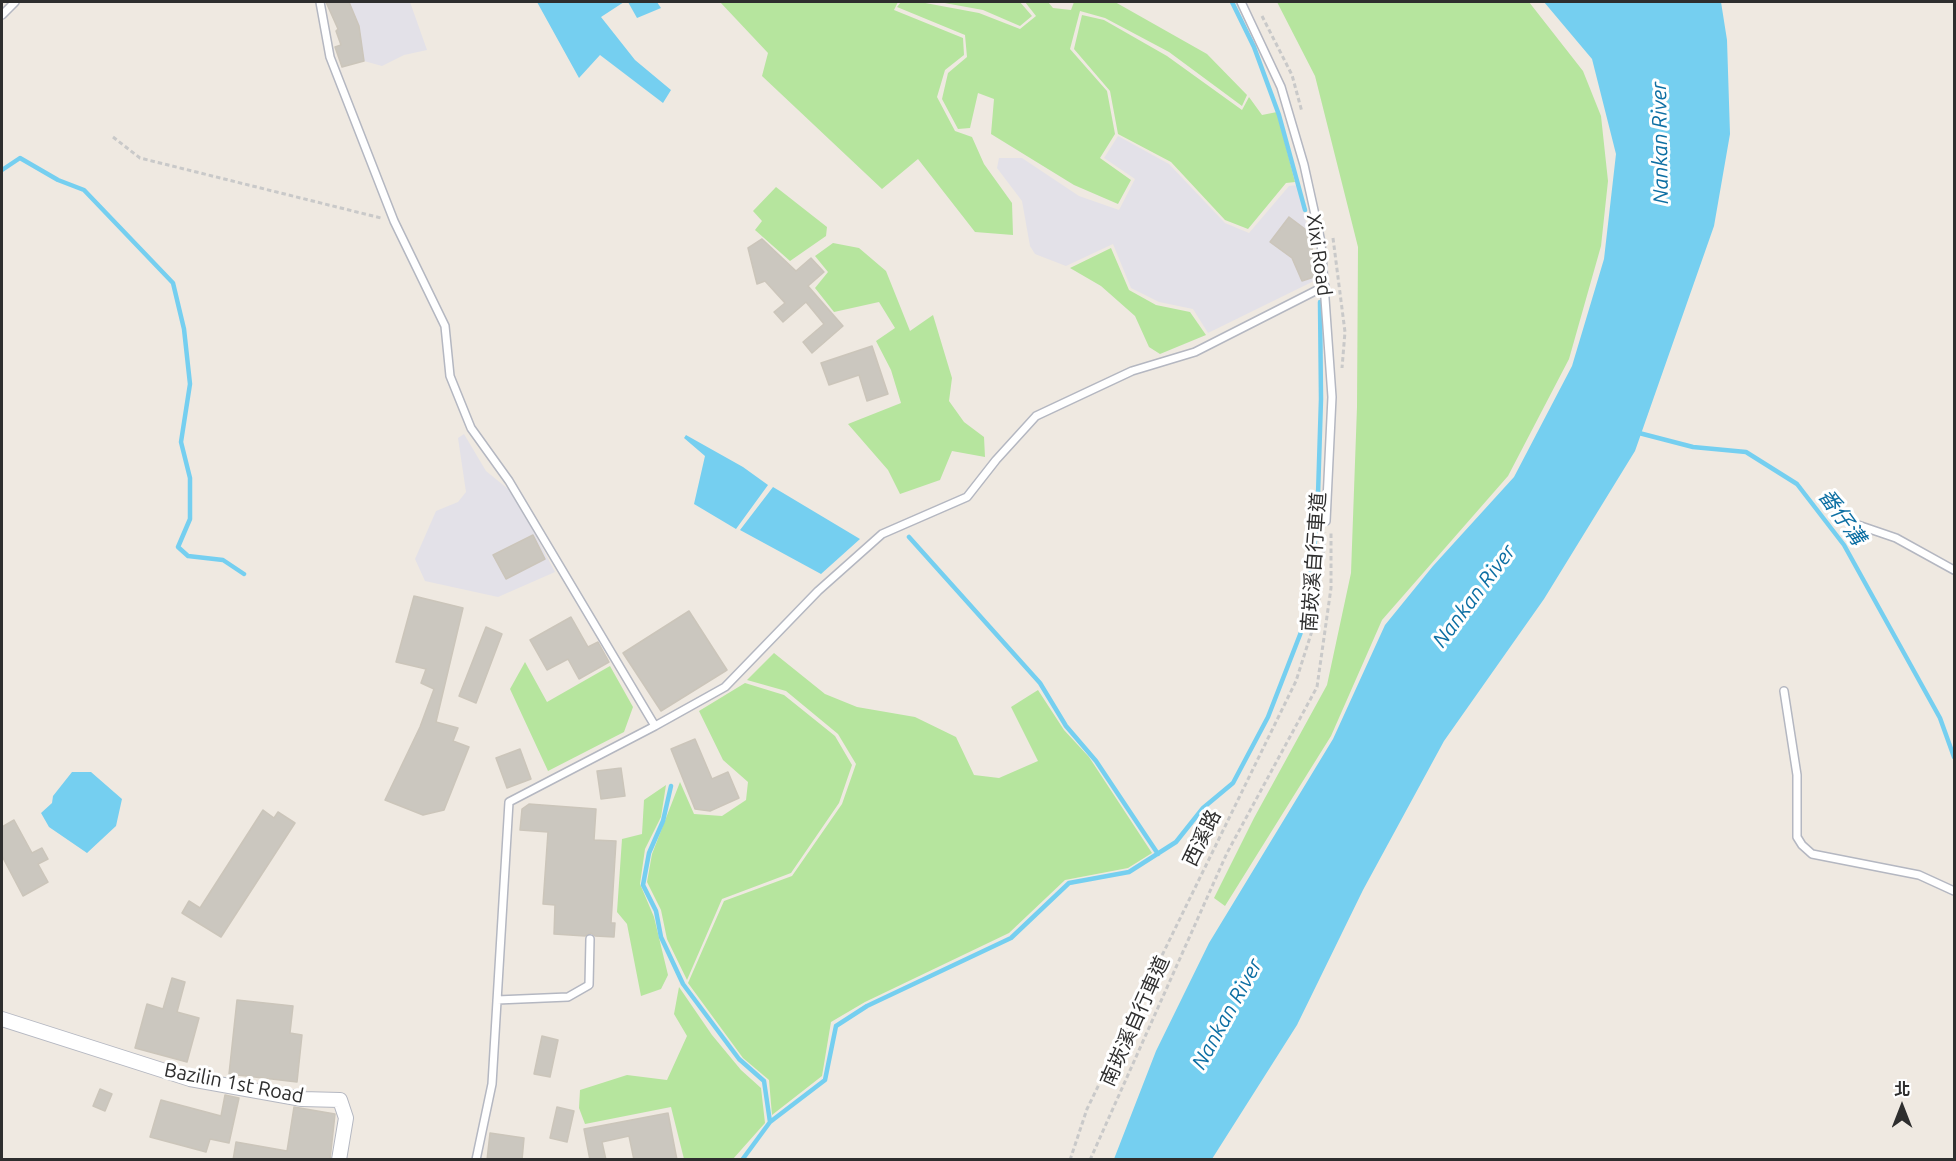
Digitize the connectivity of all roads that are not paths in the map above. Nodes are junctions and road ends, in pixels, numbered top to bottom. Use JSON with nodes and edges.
{"nodes":[{"id":1,"x":15,"y":2,"type":"edge"},
{"id":2,"x":321,"y":2,"type":"edge"},
{"id":3,"x":1241,"y":2,"type":"edge"},
{"id":4,"x":2,"y":15,"type":"edge"},
{"id":5,"x":1325,"y":286,"type":"junction"},
{"id":6,"x":1328,"y":521,"type":"road end"},
{"id":7,"x":1855,"y":524,"type":"dead end"},
{"id":8,"x":1954,"y":570,"type":"edge"},
{"id":9,"x":1784,"y":691,"type":"dead end"},
{"id":10,"x":655,"y":726,"type":"junction"},
{"id":11,"x":1954,"y":891,"type":"edge"},
{"id":12,"x":590,"y":939,"type":"dead end"},
{"id":13,"x":497,"y":1000,"type":"junction"},
{"id":14,"x":2,"y":1019,"type":"edge"},
{"id":15,"x":339,"y":1160,"type":"edge"},
{"id":16,"x":476,"y":1160,"type":"edge"}],
"edges":[{"from":1,"to":4,"type":"lane"},
{"from":2,"to":10,"type":"lane"},
{"from":3,"to":5,"type":"lane","name":"Xixi Road"},
{"from":5,"to":6,"type":"lane","name":"Xixi Road"},
{"from":5,"to":10,"type":"lane"},
{"from":7,"to":8,"type":"lane"},
{"from":9,"to":11,"type":"lane"},
{"from":10,"to":13,"type":"lane"},
{"from":12,"to":13,"type":"lane"},
{"from":13,"to":16,"type":"lane"},
{"from":14,"to":15,"type":"street","name":"Bazilin 1st Road"}]}
